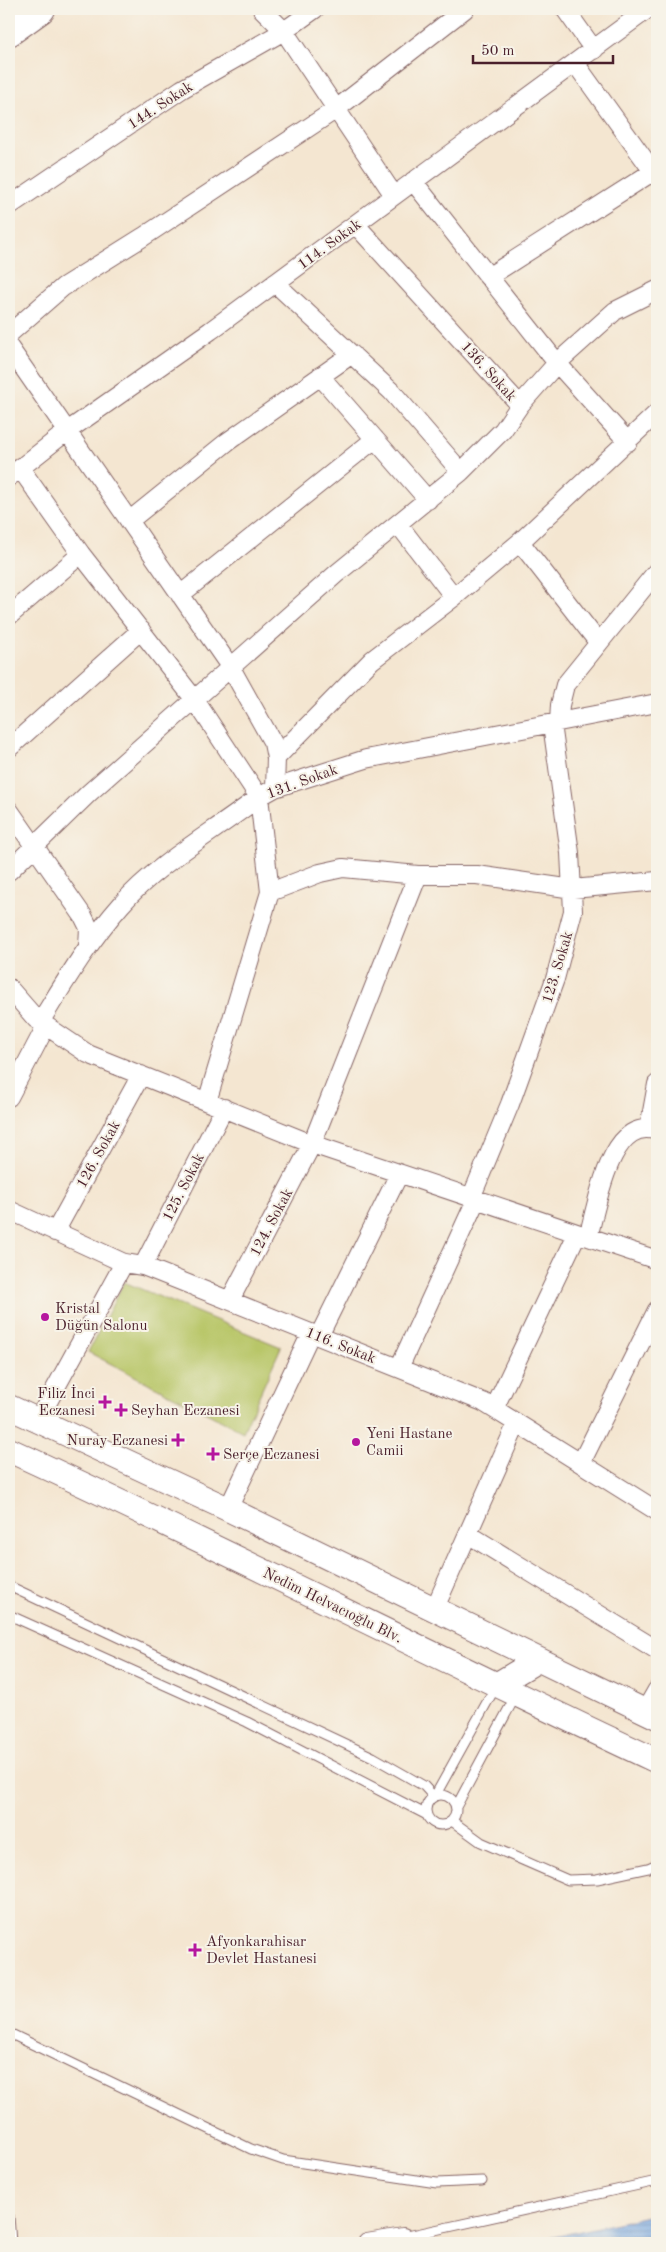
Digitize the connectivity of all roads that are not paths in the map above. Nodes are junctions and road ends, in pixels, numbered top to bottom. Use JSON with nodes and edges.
{"nodes":[{"id":1,"x":41,"y":9,"type":"edge"},
{"id":2,"x":262,"y":9,"type":"edge"},
{"id":3,"x":315,"y":9,"type":"edge"},
{"id":4,"x":465,"y":9,"type":"edge"},
{"id":5,"x":565,"y":9,"type":"edge"},
{"id":6,"x":648,"y":9,"type":"edge"},
{"id":7,"x":9,"y":32,"type":"edge"},
{"id":8,"x":284,"y":32,"type":"junction"},
{"id":9,"x":594,"y":50,"type":"junction"},
{"id":10,"x":575,"y":63,"type":"junction"},
{"id":11,"x":335,"y":110,"type":"junction"},
{"id":12,"x":656,"y":172,"type":"edge"},
{"id":13,"x":413,"y":181,"type":"junction"},
{"id":14,"x":393,"y":194,"type":"junction"},
{"id":15,"x":9,"y":206,"type":"edge"},
{"id":16,"x":356,"y":225,"type":"junction"},
{"id":17,"x":488,"y":278,"type":"junction"},
{"id":18,"x":274,"y":283,"type":"junction"},
{"id":19,"x":657,"y":290,"type":"edge"},
{"id":20,"x":9,"y":334,"type":"edge"},
{"id":21,"x":9,"y":347,"type":"edge"},
{"id":22,"x":352,"y":354,"type":"junction"},
{"id":23,"x":557,"y":364,"type":"junction"},
{"id":24,"x":320,"y":376,"type":"junction"},
{"id":25,"x":520,"y":405,"type":"junction"},
{"id":26,"x":657,"y":413,"type":"edge"},
{"id":27,"x":66,"y":432,"type":"junction"},
{"id":28,"x":375,"y":439,"type":"junction"},
{"id":29,"x":628,"y":442,"type":"junction"},
{"id":30,"x":462,"y":472,"type":"junction"},
{"id":31,"x":14,"y":473,"type":"edge"},
{"id":32,"x":428,"y":500,"type":"junction"},
{"id":33,"x":129,"y":521,"type":"junction"},
{"id":34,"x":398,"y":524,"type":"junction"},
{"id":35,"x":520,"y":542,"type":"junction"},
{"id":36,"x":82,"y":554,"type":"junction"},
{"id":37,"x":657,"y":571,"type":"edge"},
{"id":38,"x":180,"y":594,"type":"junction"},
{"id":39,"x":454,"y":597,"type":"junction"},
{"id":40,"x":9,"y":616,"type":"edge"},
{"id":41,"x":141,"y":630,"type":"junction"},
{"id":42,"x":598,"y":642,"type":"junction"},
{"id":43,"x":231,"y":668,"type":"junction"},
{"id":44,"x":195,"y":700,"type":"junction"},
{"id":45,"x":657,"y":702,"type":"edge"},
{"id":46,"x":555,"y":723,"type":"junction"},
{"id":47,"x":9,"y":748,"type":"edge"},
{"id":48,"x":276,"y":758,"type":"junction"},
{"id":49,"x":275,"y":788,"type":"junction"},
{"id":50,"x":259,"y":797,"type":"junction"},
{"id":51,"x":9,"y":810,"type":"edge"},
{"id":52,"x":14,"y":831,"type":"edge"},
{"id":53,"x":34,"y":847,"type":"junction"},
{"id":54,"x":9,"y":871,"type":"edge"},
{"id":55,"x":418,"y":875,"type":"junction"},
{"id":56,"x":657,"y":881,"type":"edge"},
{"id":57,"x":573,"y":889,"type":"junction"},
{"id":58,"x":270,"y":892,"type":"junction"},
{"id":59,"x":88,"y":946,"type":"junction"},
{"id":60,"x":9,"y":988,"type":"edge"},
{"id":61,"x":43,"y":1024,"type":"junction"},
{"id":62,"x":141,"y":1075,"type":"junction"},
{"id":63,"x":657,"y":1084,"type":"edge"},
{"id":64,"x":9,"y":1097,"type":"edge"},
{"id":65,"x":207,"y":1102,"type":"junction"},
{"id":66,"x":224,"y":1108,"type":"junction"},
{"id":67,"x":653,"y":1130,"type":"edge"},
{"id":68,"x":312,"y":1144,"type":"junction"},
{"id":69,"x":399,"y":1174,"type":"junction"},
{"id":70,"x":473,"y":1199,"type":"junction"},
{"id":71,"x":9,"y":1210,"type":"edge"},
{"id":72,"x":55,"y":1232,"type":"junction"},
{"id":73,"x":583,"y":1236,"type":"junction"},
{"id":74,"x":657,"y":1260,"type":"edge"},
{"id":75,"x":124,"y":1263,"type":"junction"},
{"id":76,"x":143,"y":1266,"type":"junction"},
{"id":77,"x":230,"y":1300,"type":"junction"},
{"id":78,"x":657,"y":1310,"type":"edge"},
{"id":79,"x":315,"y":1334,"type":"junction"},
{"id":80,"x":399,"y":1368,"type":"junction"},
{"id":81,"x":9,"y":1407,"type":"edge"},
{"id":82,"x":494,"y":1409,"type":"junction"},
{"id":83,"x":38,"y":1420,"type":"junction"},
{"id":84,"x":516,"y":1423,"type":"junction"},
{"id":85,"x":9,"y":1450,"type":"edge"},
{"id":86,"x":581,"y":1464,"type":"junction"},
{"id":87,"x":228,"y":1509,"type":"junction"},
{"id":88,"x":657,"y":1511,"type":"edge"},
{"id":89,"x":468,"y":1534,"type":"junction"},
{"id":90,"x":9,"y":1586,"type":"edge"},
{"id":91,"x":434,"y":1610,"type":"junction"},
{"id":92,"x":9,"y":1616,"type":"edge"},
{"id":93,"x":657,"y":1650,"type":"edge"},
{"id":94,"x":538,"y":1660,"type":"junction"},
{"id":95,"x":506,"y":1690,"type":"junction"},
{"id":96,"x":657,"y":1690,"type":"edge"},
{"id":97,"x":651,"y":1714,"type":"edge"},
{"id":98,"x":657,"y":1762,"type":"edge"},
{"id":99,"x":435,"y":1796,"type":"junction"},
{"id":100,"x":456,"y":1807,"type":"junction"},
{"id":101,"x":427,"y":1814,"type":"junction"},
{"id":102,"x":452,"y":1821,"type":"junction"},
{"id":103,"x":657,"y":1864,"type":"edge"},
{"id":104,"x":9,"y":2033,"type":"edge"},
{"id":105,"x":482,"y":2181,"type":"dead end"},
{"id":106,"x":657,"y":2181,"type":"edge"},
{"id":107,"x":9,"y":2216,"type":"edge"},
{"id":108,"x":404,"y":2237,"type":"joint"},
{"id":109,"x":11,"y":2243,"type":"edge"},
{"id":110,"x":367,"y":2243,"type":"edge"}],
"edges":[{"from":1,"to":7,"type":"highway"},
{"from":2,"to":8,"type":"street"},
{"from":3,"to":8,"type":"street","name":"144. Sokak"},
{"from":4,"to":11,"type":"street"},
{"from":5,"to":9,"type":"street"},
{"from":6,"to":9,"type":"street","name":"114. Sokak"},
{"from":8,"to":11,"type":"street"},
{"from":8,"to":15,"type":"street","name":"144. Sokak"},
{"from":9,"to":10,"type":"street","name":"114. Sokak"},
{"from":10,"to":12,"type":"street"},
{"from":10,"to":13,"type":"street","name":"114. Sokak"},
{"from":11,"to":14,"type":"street"},
{"from":11,"to":20,"type":"street"},
{"from":12,"to":17,"type":"street"},
{"from":13,"to":14,"type":"street","name":"114. Sokak"},
{"from":13,"to":17,"type":"street"},
{"from":14,"to":16,"type":"street","name":"114. Sokak"},
{"from":16,"to":18,"type":"street","name":"114. Sokak"},
{"from":16,"to":25,"type":"street","name":"136. Sokak"},
{"from":17,"to":23,"type":"street"},
{"from":18,"to":22,"type":"street"},
{"from":18,"to":27,"type":"street","name":"114. Sokak"},
{"from":19,"to":23,"type":"street","name":"136. Sokak"},
{"from":21,"to":27,"type":"street"},
{"from":22,"to":24,"type":"street"},
{"from":22,"to":30,"type":"street"},
{"from":23,"to":25,"type":"street","name":"136. Sokak"},
{"from":23,"to":29,"type":"street"},
{"from":24,"to":28,"type":"street"},
{"from":24,"to":33,"type":"street"},
{"from":25,"to":30,"type":"street"},
{"from":26,"to":29,"type":"street"},
{"from":27,"to":31,"type":"street","name":"114. Sokak"},
{"from":27,"to":33,"type":"street"},
{"from":28,"to":32,"type":"street"},
{"from":28,"to":38,"type":"street"},
{"from":29,"to":35,"type":"street"},
{"from":30,"to":32,"type":"street"},
{"from":31,"to":36,"type":"street"},
{"from":32,"to":34,"type":"street"},
{"from":33,"to":38,"type":"street"},
{"from":34,"to":39,"type":"street"},
{"from":34,"to":43,"type":"street"},
{"from":35,"to":39,"type":"street"},
{"from":35,"to":42,"type":"street"},
{"from":36,"to":40,"type":"street"},
{"from":36,"to":41,"type":"street"},
{"from":37,"to":42,"type":"street","name":"123. Sokak"},
{"from":38,"to":43,"type":"street"},
{"from":39,"to":48,"type":"street"},
{"from":41,"to":44,"type":"street"},
{"from":41,"to":47,"type":"street"},
{"from":42,"to":46,"type":"street","name":"123. Sokak"},
{"from":43,"to":44,"type":"street"},
{"from":43,"to":48,"type":"street"},
{"from":44,"to":50,"type":"street"},
{"from":44,"to":53,"type":"street"},
{"from":45,"to":46,"type":"street","name":"131. Sokak"},
{"from":46,"to":49,"type":"street","name":"131. Sokak"},
{"from":46,"to":57,"type":"street","name":"123. Sokak"},
{"from":48,"to":49,"type":"street"},
{"from":49,"to":50,"type":"street","name":"131. Sokak"},
{"from":50,"to":58,"type":"street"},
{"from":50,"to":59,"type":"street","name":"131. Sokak"},
{"from":51,"to":52,"type":"street"},
{"from":52,"to":53,"type":"street"},
{"from":53,"to":54,"type":"street"},
{"from":53,"to":59,"type":"street"},
{"from":55,"to":57,"type":"street"},
{"from":55,"to":58,"type":"street"},
{"from":55,"to":68,"type":"street","name":"124. Sokak"},
{"from":56,"to":57,"type":"street"},
{"from":57,"to":70,"type":"street","name":"123. Sokak"},
{"from":58,"to":65,"type":"street"},
{"from":59,"to":61,"type":"street","name":"131. Sokak"},
{"from":60,"to":61,"type":"street"},
{"from":61,"to":62,"type":"street"},
{"from":61,"to":64,"type":"street","name":"131. Sokak"},
{"from":62,"to":65,"type":"street"},
{"from":62,"to":72,"type":"street","name":"126. Sokak"},
{"from":63,"to":67,"type":"street"},
{"from":65,"to":66,"type":"street"},
{"from":66,"to":68,"type":"street"},
{"from":66,"to":76,"type":"street","name":"125. Sokak"},
{"from":67,"to":73,"type":"street"},
{"from":68,"to":69,"type":"street"},
{"from":68,"to":77,"type":"street","name":"124. Sokak"},
{"from":69,"to":70,"type":"street"},
{"from":69,"to":79,"type":"street"},
{"from":70,"to":73,"type":"street"},
{"from":70,"to":80,"type":"street","name":"123. Sokak"},
{"from":71,"to":72,"type":"street","name":"116. Sokak"},
{"from":72,"to":75,"type":"street","name":"116. Sokak"},
{"from":73,"to":74,"type":"street"},
{"from":73,"to":82,"type":"street"},
{"from":75,"to":76,"type":"street","name":"116. Sokak"},
{"from":75,"to":83,"type":"street"},
{"from":76,"to":77,"type":"street","name":"116. Sokak"},
{"from":77,"to":79,"type":"street","name":"116. Sokak"},
{"from":78,"to":86,"type":"street"},
{"from":79,"to":80,"type":"street","name":"116. Sokak"},
{"from":79,"to":87,"type":"street"},
{"from":80,"to":82,"type":"street","name":"116. Sokak"},
{"from":81,"to":83,"type":"main road"},
{"from":82,"to":84,"type":"street","name":"116. Sokak"},
{"from":83,"to":87,"type":"main road"},
{"from":84,"to":86,"type":"street","name":"116. Sokak"},
{"from":84,"to":89,"type":"street"},
{"from":85,"to":95,"type":"main road","name":"Nedim Helvacıoğlu Blv."},
{"from":86,"to":88,"type":"street","name":"116. Sokak"},
{"from":87,"to":91,"type":"main road"},
{"from":89,"to":91,"type":"street"},
{"from":89,"to":93,"type":"street"},
{"from":90,"to":99,"type":"lane"},
{"from":91,"to":94,"type":"main road"},
{"from":92,"to":101,"type":"lane"},
{"from":94,"to":95,"type":"main road"},
{"from":94,"to":97,"type":"main road"},
{"from":95,"to":98,"type":"main road","name":"Nedim Helvacıoğlu Blv."},
{"from":95,"to":99,"type":"lane"},
{"from":95,"to":100,"type":"lane"},
{"from":96,"to":97,"type":"street"},
{"from":99,"to":100,"type":"lane"},
{"from":99,"to":101,"type":"lane"},
{"from":100,"to":102,"type":"lane"},
{"from":101,"to":102,"type":"lane"},
{"from":102,"to":103,"type":"lane"},
{"from":104,"to":105,"type":"lane"},
{"from":106,"to":108,"type":"lane"},
{"from":107,"to":109,"type":"lane"},
{"from":108,"to":110,"type":"street"}]}
